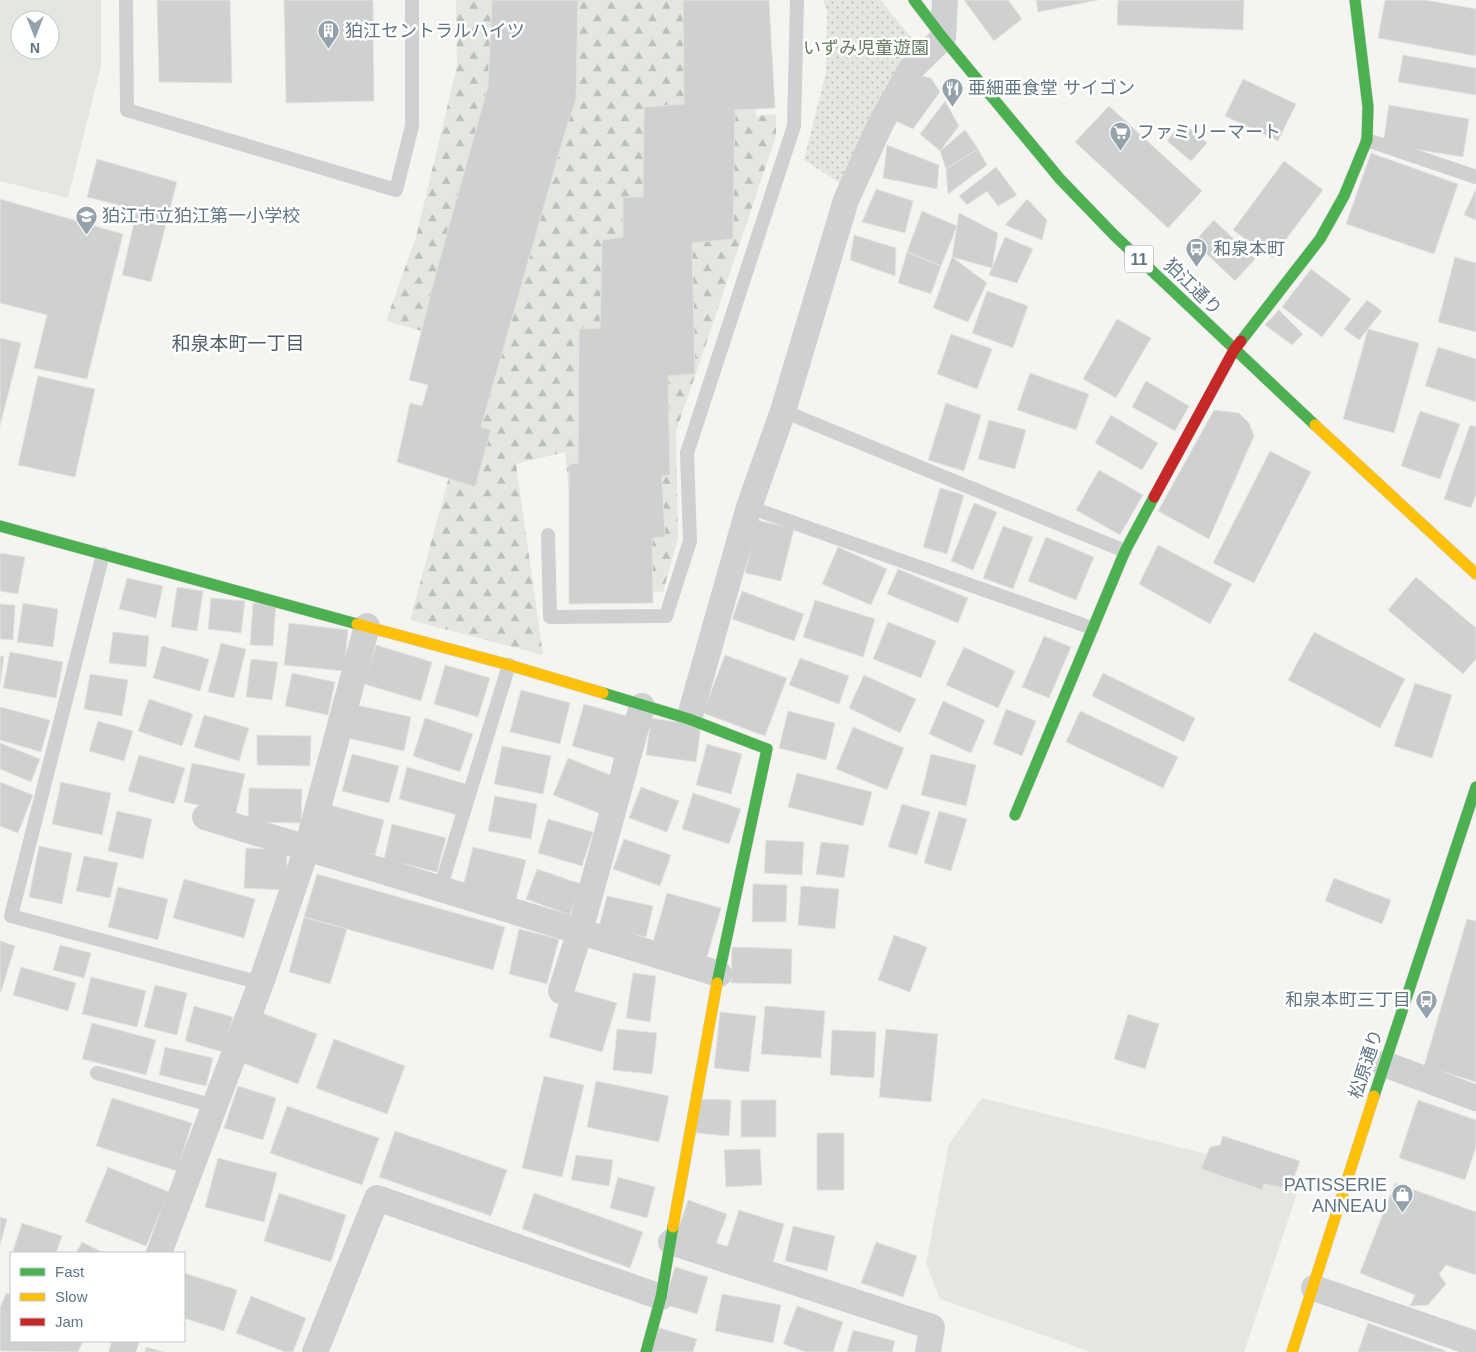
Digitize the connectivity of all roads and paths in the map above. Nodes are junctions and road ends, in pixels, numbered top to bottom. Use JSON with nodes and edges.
{"nodes":[{"id":1,"x":126,"y":0,"type":"edge"},
{"id":2,"x":412,"y":0,"type":"edge"},
{"id":3,"x":797,"y":0,"type":"edge"},
{"id":4,"x":914,"y":0,"type":"edge"},
{"id":5,"x":945,"y":0,"type":"edge"},
{"id":6,"x":1355,"y":0,"type":"edge"},
{"id":7,"x":944,"y":38,"type":"junction"},
{"id":8,"x":1367,"y":140,"type":"junction"},
{"id":9,"x":1476,"y":177,"type":"edge"},
{"id":10,"x":1234,"y":350,"type":"junction"},
{"id":11,"x":783,"y":411,"type":"junction"},
{"id":12,"x":749,"y":507,"type":"junction"},
{"id":13,"x":0,"y":526,"type":"edge"},
{"id":14,"x":548,"y":535,"type":"dead end"},
{"id":15,"x":1125,"y":551,"type":"junction"},
{"id":16,"x":102,"y":554,"type":"junction"},
{"id":17,"x":1476,"y":574,"type":"edge"},
{"id":18,"x":367,"y":626,"type":"junction"},
{"id":19,"x":1092,"y":628,"type":"junction"},
{"id":20,"x":510,"y":665,"type":"junction"},
{"id":21,"x":642,"y":706,"type":"junction"},
{"id":22,"x":689,"y":719,"type":"junction"},
{"id":23,"x":1476,"y":787,"type":"edge"},
{"id":24,"x":1015,"y":815,"type":"dead end"},
{"id":25,"x":205,"y":817,"type":"dead end"},
{"id":26,"x":307,"y":848,"type":"junction"},
{"id":27,"x":440,"y":889,"type":"junction"},
{"id":28,"x":580,"y":932,"type":"junction"},
{"id":29,"x":719,"y":974,"type":"junction"},
{"id":30,"x":262,"y":983,"type":"junction"},
{"id":31,"x":561,"y":991,"type":"dead end"},
{"id":32,"x":1384,"y":1064,"type":"junction"},
{"id":33,"x":96,"y":1073,"type":"dead end"},
{"id":34,"x":1476,"y":1098,"type":"edge"},
{"id":35,"x":214,"y":1106,"type":"junction"},
{"id":36,"x":671,"y":1242,"type":"junction"},
{"id":37,"x":159,"y":1252,"type":"edge"},
{"id":38,"x":1314,"y":1288,"type":"junction"},
{"id":39,"x":662,"y":1297,"type":"junction"},
{"id":40,"x":1476,"y":1344,"type":"edge"},
{"id":41,"x":315,"y":1352,"type":"edge"},
{"id":42,"x":646,"y":1352,"type":"edge"},
{"id":43,"x":928,"y":1352,"type":"edge"},
{"id":44,"x":1292,"y":1352,"type":"edge"}],
"edges":[{"from":1,"to":2,"type":"lane"},
{"from":3,"to":14,"type":"lane"},
{"from":4,"to":7,"type":"street","name":"狛江通り","number":"11"},
{"from":5,"to":7,"type":"street"},
{"from":6,"to":8,"type":"street"},
{"from":7,"to":10,"type":"street","name":"狛江通り","number":"11"},
{"from":7,"to":11,"type":"street"},
{"from":8,"to":9,"type":"lane"},
{"from":8,"to":10,"type":"street"},
{"from":10,"to":15,"type":"street"},
{"from":10,"to":17,"type":"street","name":"狛江通り","number":"11"},
{"from":11,"to":12,"type":"street"},
{"from":11,"to":15,"type":"lane"},
{"from":12,"to":19,"type":"lane"},
{"from":12,"to":22,"type":"street"},
{"from":13,"to":16,"type":"street"},
{"from":15,"to":19,"type":"street"},
{"from":16,"to":18,"type":"street"},
{"from":16,"to":30,"type":"lane"},
{"from":18,"to":20,"type":"street"},
{"from":18,"to":26,"type":"street"},
{"from":19,"to":24,"type":"street"},
{"from":20,"to":21,"type":"street"},
{"from":20,"to":27,"type":"lane"},
{"from":21,"to":22,"type":"street"},
{"from":21,"to":28,"type":"street"},
{"from":22,"to":29,"type":"street"},
{"from":23,"to":32,"type":"street","name":"松原通り"},
{"from":25,"to":26,"type":"street"},
{"from":26,"to":27,"type":"street"},
{"from":26,"to":30,"type":"street"},
{"from":27,"to":28,"type":"street"},
{"from":28,"to":29,"type":"street"},
{"from":28,"to":31,"type":"street"},
{"from":29,"to":36,"type":"street"},
{"from":30,"to":35,"type":"street"},
{"from":32,"to":34,"type":"street"},
{"from":32,"to":38,"type":"street","name":"松原通り"},
{"from":33,"to":35,"type":"lane"},
{"from":35,"to":37,"type":"street"},
{"from":36,"to":39,"type":"street"},
{"from":36,"to":43,"type":"street"},
{"from":38,"to":40,"type":"street"},
{"from":38,"to":44,"type":"street","name":"松原通り"},
{"from":39,"to":41,"type":"street"},
{"from":39,"to":42,"type":"street"}]}
